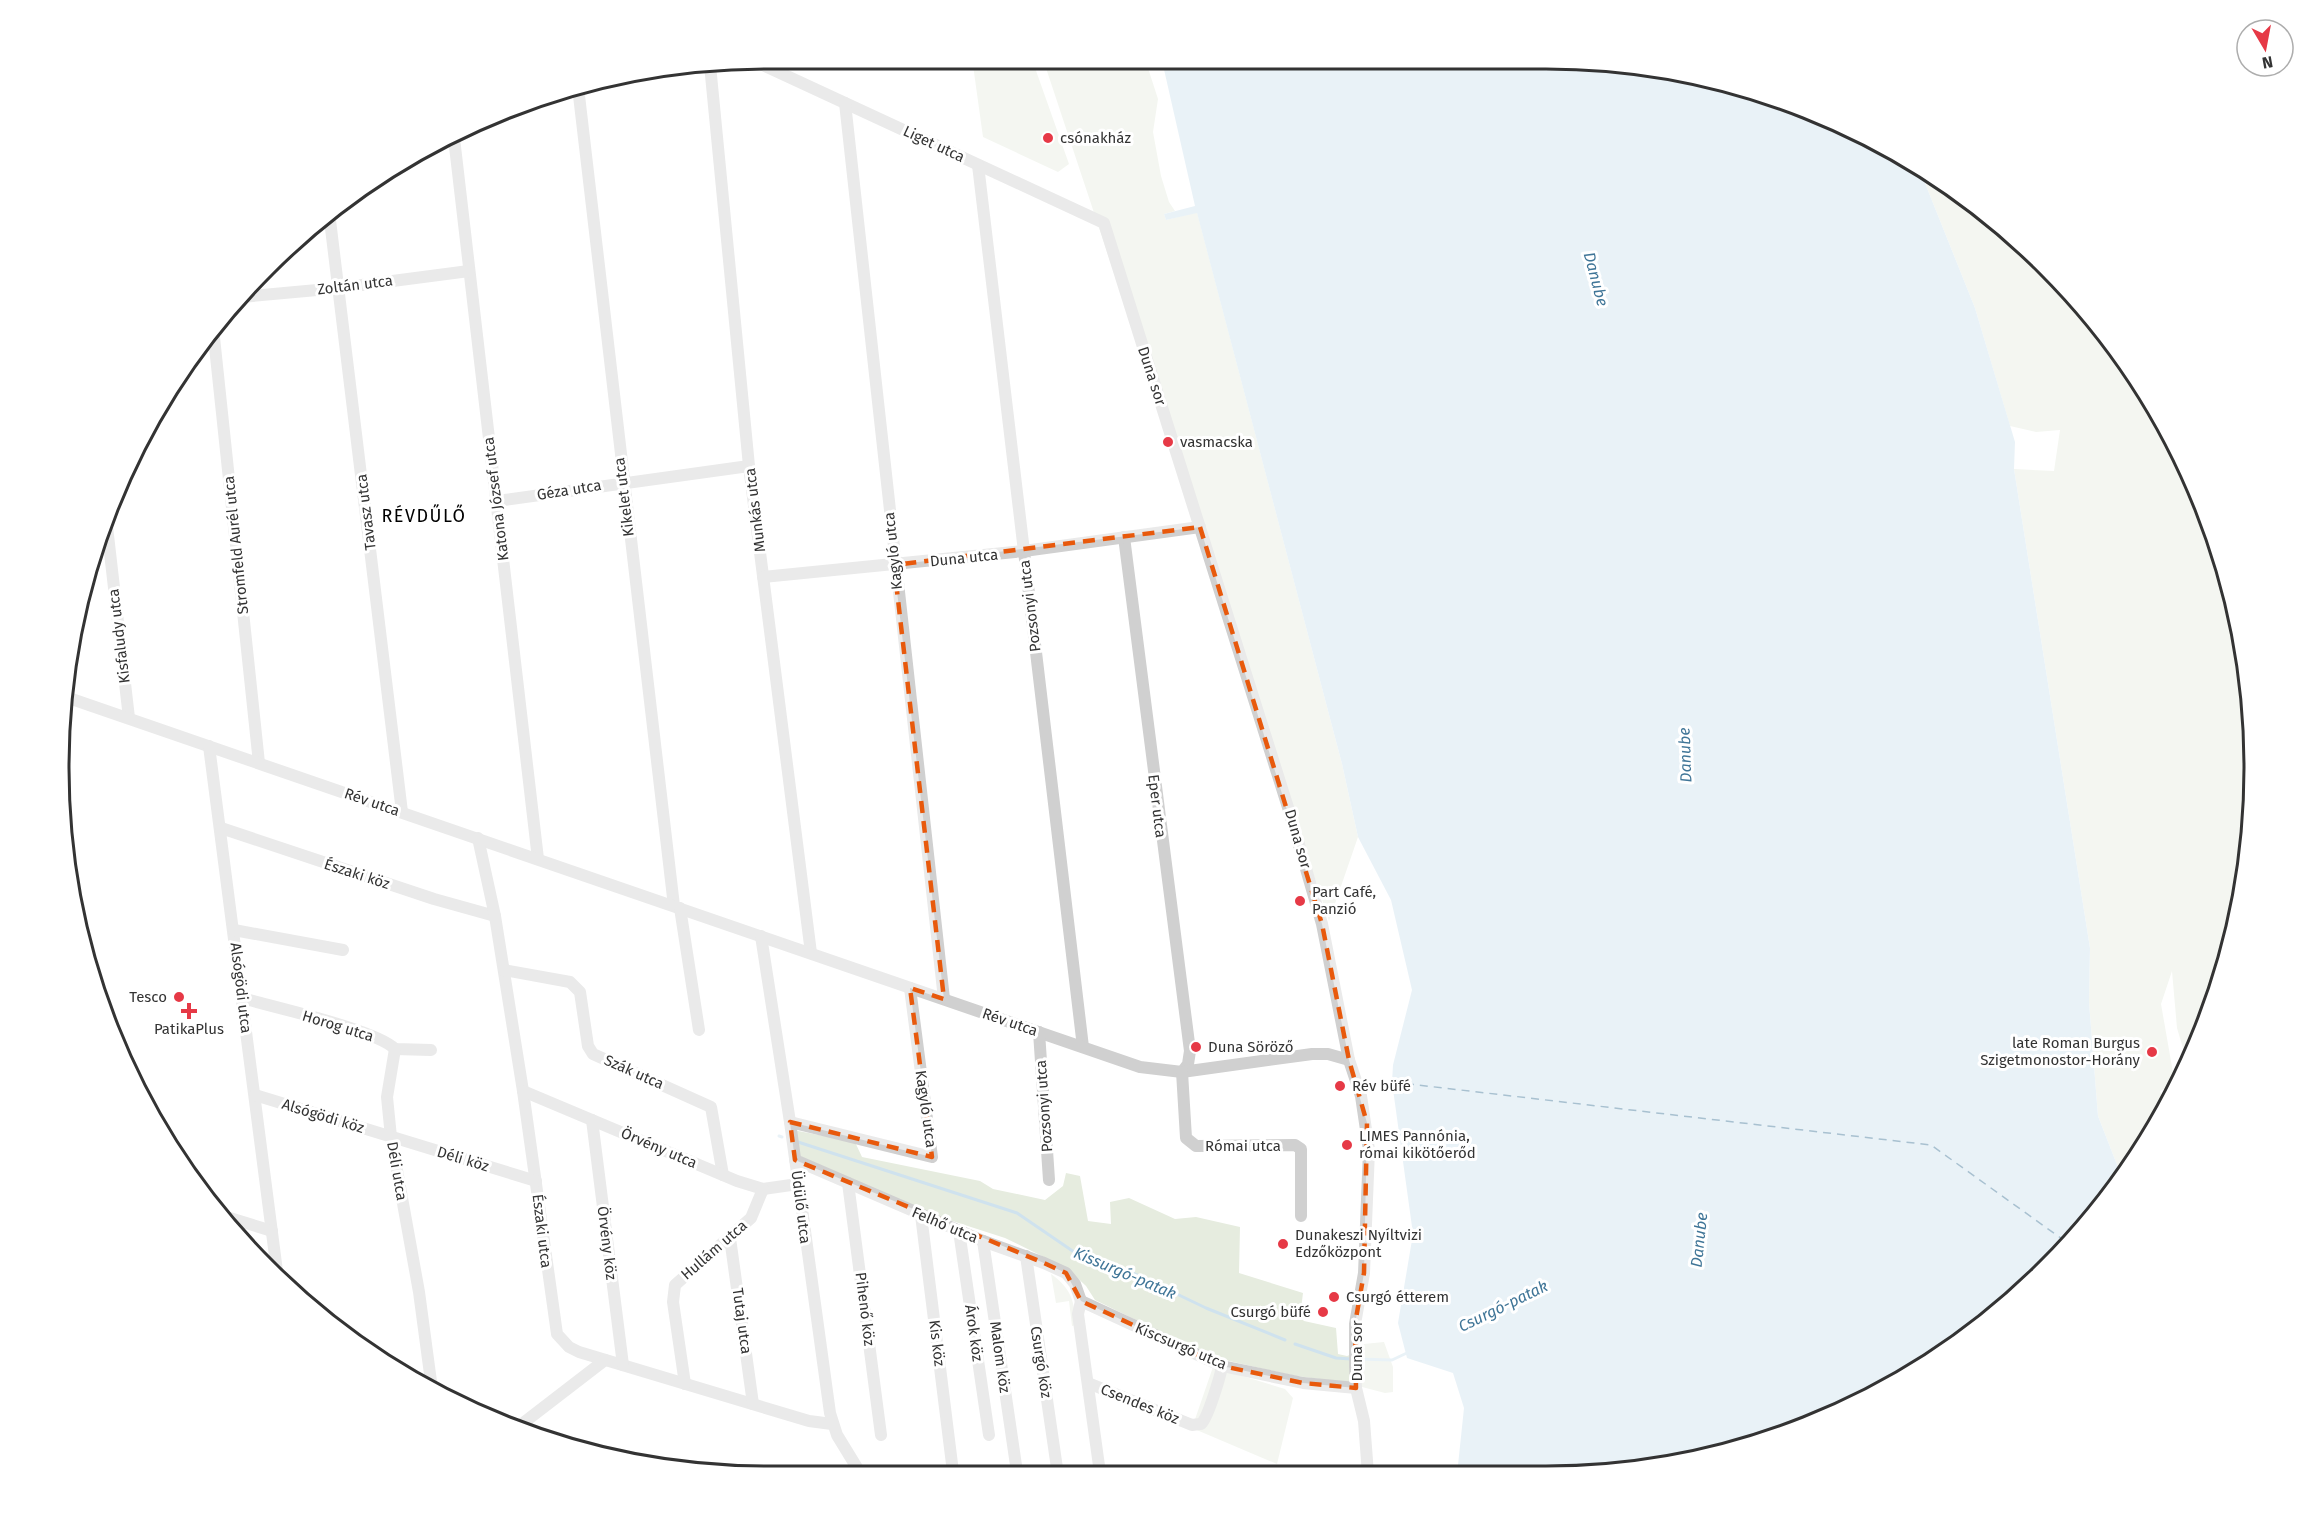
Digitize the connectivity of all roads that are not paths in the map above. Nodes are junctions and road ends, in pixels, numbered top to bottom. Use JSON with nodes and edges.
{"nodes":[{"id":1,"x":772,"y":69,"type":"edge"},
{"id":2,"x":711,"y":71,"type":"edge"},
{"id":3,"x":579,"y":95,"type":"edge"},
{"id":4,"x":845,"y":103,"type":"junction"},
{"id":5,"x":455,"y":143,"type":"edge"},
{"id":6,"x":978,"y":165,"type":"junction"},
{"id":7,"x":330,"y":223,"type":"edge"},
{"id":8,"x":1104,"y":223,"type":"joint"},
{"id":9,"x":469,"y":271,"type":"junction"},
{"id":10,"x":339,"y":288,"type":"junction"},
{"id":11,"x":253,"y":296,"type":"edge"},
{"id":12,"x":214,"y":340,"type":"edge"},
{"id":13,"x":750,"y":466,"type":"junction"},
{"id":14,"x":622,"y":482,"type":"junction"},
{"id":15,"x":497,"y":501,"type":"junction"},
{"id":16,"x":1200,"y":527,"type":"junction"},
{"id":17,"x":108,"y":537,"type":"edge"},
{"id":18,"x":1124,"y":537,"type":"junction"},
{"id":19,"x":1024,"y":551,"type":"junction"},
{"id":20,"x":894,"y":566,"type":"junction"},
{"id":21,"x":763,"y":578,"type":"junction"},
{"id":22,"x":72,"y":699,"type":"edge"},
{"id":23,"x":129,"y":718,"type":"junction"},
{"id":24,"x":209,"y":746,"type":"junction"},
{"id":25,"x":259,"y":763,"type":"junction"},
{"id":26,"x":402,"y":812,"type":"junction"},
{"id":27,"x":221,"y":828,"type":"junction"},
{"id":28,"x":478,"y":838,"type":"junction"},
{"id":29,"x":538,"y":859,"type":"junction"},
{"id":30,"x":677,"y":907,"type":"junction"},
{"id":31,"x":495,"y":916,"type":"junction"},
{"id":32,"x":234,"y":930,"type":"junction"},
{"id":33,"x":761,"y":936,"type":"junction"},
{"id":34,"x":343,"y":950,"type":"dead end"},
{"id":35,"x":811,"y":953,"type":"junction"},
{"id":36,"x":504,"y":970,"type":"junction"},
{"id":37,"x":910,"y":988,"type":"junction"},
{"id":38,"x":242,"y":998,"type":"junction"},
{"id":39,"x":944,"y":999,"type":"junction"},
{"id":40,"x":699,"y":1030,"type":"dead end"},
{"id":41,"x":1039,"y":1032,"type":"junction"},
{"id":42,"x":1083,"y":1047,"type":"junction"},
{"id":43,"x":395,"y":1049,"type":"junction"},
{"id":44,"x":431,"y":1050,"type":"dead end"},
{"id":45,"x":1348,"y":1060,"type":"junction"},
{"id":46,"x":1182,"y":1071,"type":"junction"},
{"id":47,"x":523,"y":1091,"type":"junction"},
{"id":48,"x":255,"y":1095,"type":"junction"},
{"id":49,"x":592,"y":1120,"type":"junction"},
{"id":50,"x":790,"y":1122,"type":"junction"},
{"id":51,"x":391,"y":1137,"type":"junction"},
{"id":52,"x":795,"y":1161,"type":"junction"},
{"id":53,"x":723,"y":1175,"type":"junction"},
{"id":54,"x":536,"y":1180,"type":"junction"},
{"id":55,"x":1049,"y":1180,"type":"dead end"},
{"id":56,"x":848,"y":1183,"type":"junction"},
{"id":57,"x":798,"y":1184,"type":"junction"},
{"id":58,"x":763,"y":1189,"type":"junction"},
{"id":59,"x":921,"y":1215,"type":"junction"},
{"id":60,"x":1301,"y":1216,"type":"dead end"},
{"id":61,"x":235,"y":1220,"type":"edge"},
{"id":62,"x":272,"y":1231,"type":"junction"},
{"id":63,"x":959,"y":1231,"type":"junction"},
{"id":64,"x":730,"y":1238,"type":"junction"},
{"id":65,"x":983,"y":1241,"type":"junction"},
{"id":66,"x":1026,"y":1256,"type":"junction"},
{"id":67,"x":276,"y":1263,"type":"edge"},
{"id":68,"x":1081,"y":1301,"type":"junction"},
{"id":69,"x":605,"y":1360,"type":"junction"},
{"id":70,"x":623,"y":1365,"type":"junction"},
{"id":71,"x":1222,"y":1366,"type":"junction"},
{"id":72,"x":431,"y":1379,"type":"edge"},
{"id":73,"x":1088,"y":1383,"type":"junction"},
{"id":74,"x":685,"y":1384,"type":"junction"},
{"id":75,"x":1356,"y":1388,"type":"junction"},
{"id":76,"x":753,"y":1404,"type":"junction"},
{"id":77,"x":525,"y":1422,"type":"edge"},
{"id":78,"x":832,"y":1424,"type":"junction"},
{"id":79,"x":881,"y":1435,"type":"dead end"},
{"id":80,"x":989,"y":1435,"type":"dead end"},
{"id":81,"x":856,"y":1466,"type":"edge"},
{"id":82,"x":952,"y":1466,"type":"edge"},
{"id":83,"x":1016,"y":1466,"type":"edge"},
{"id":84,"x":1057,"y":1466,"type":"edge"},
{"id":85,"x":1099,"y":1466,"type":"edge"},
{"id":86,"x":1367,"y":1466,"type":"edge"}],
"edges":[{"from":1,"to":4,"type":"street","name":"Liget utca"},
{"from":2,"to":13,"type":"street","name":"Munkás utca"},
{"from":3,"to":14,"type":"street","name":"Kikelet utca"},
{"from":4,"to":6,"type":"street","name":"Liget utca"},
{"from":4,"to":20,"type":"street","name":"Kagyló utca"},
{"from":5,"to":9,"type":"street","name":"Katona József utca"},
{"from":6,"to":8,"type":"street","name":"Liget utca"},
{"from":6,"to":19,"type":"street","name":"Pozsonyi utca"},
{"from":7,"to":10,"type":"street","name":"Tavasz utca"},
{"from":8,"to":16,"type":"street","name":"Duna sor"},
{"from":9,"to":10,"type":"street","name":"Zoltán utca"},
{"from":9,"to":15,"type":"street","name":"Katona József utca"},
{"from":10,"to":11,"type":"street","name":"Zoltán utca"},
{"from":10,"to":26,"type":"street","name":"Tavasz utca"},
{"from":12,"to":25,"type":"street","name":"Stromfeld Aurél utca"},
{"from":13,"to":14,"type":"street","name":"Géza utca"},
{"from":13,"to":21,"type":"street","name":"Munkás utca"},
{"from":14,"to":15,"type":"street","name":"Géza utca"},
{"from":14,"to":30,"type":"street","name":"Kikelet utca"},
{"from":15,"to":29,"type":"street","name":"Katona József utca"},
{"from":16,"to":18,"type":"street","name":"Duna utca"},
{"from":16,"to":45,"type":"street","name":"Duna sor"},
{"from":17,"to":23,"type":"street","name":"Kisfaludy utca"},
{"from":18,"to":19,"type":"street","name":"Duna utca"},
{"from":18,"to":46,"type":"street","name":"Eper utca"},
{"from":19,"to":20,"type":"street","name":"Duna utca"},
{"from":19,"to":42,"type":"street","name":"Pozsonyi utca"},
{"from":20,"to":21,"type":"street","name":"Duna utca"},
{"from":20,"to":39,"type":"street","name":"Kagyló utca"},
{"from":21,"to":35,"type":"street","name":"Munkás utca"},
{"from":22,"to":23,"type":"street","name":"Rév utca"},
{"from":23,"to":24,"type":"street","name":"Rév utca"},
{"from":24,"to":25,"type":"street","name":"Rév utca"},
{"from":24,"to":27,"type":"street","name":"Alsógödi utca"},
{"from":25,"to":26,"type":"street","name":"Rév utca"},
{"from":26,"to":28,"type":"street","name":"Rév utca"},
{"from":27,"to":31,"type":"street","name":"Északi köz"},
{"from":27,"to":32,"type":"street","name":"Alsógödi utca"},
{"from":28,"to":29,"type":"street","name":"Rév utca"},
{"from":28,"to":31,"type":"street","name":"Északi utca"},
{"from":29,"to":30,"type":"street","name":"Rév utca"},
{"from":30,"to":33,"type":"street","name":"Rév utca"},
{"from":30,"to":40,"type":"street"},
{"from":31,"to":36,"type":"street","name":"Északi utca"},
{"from":32,"to":34,"type":"street"},
{"from":32,"to":38,"type":"street","name":"Alsógödi utca"},
{"from":33,"to":35,"type":"street","name":"Rév utca"},
{"from":33,"to":50,"type":"street","name":"Üdülő utca"},
{"from":35,"to":37,"type":"street","name":"Rév utca"},
{"from":36,"to":47,"type":"street","name":"Északi utca"},
{"from":36,"to":53,"type":"street","name":"Szák utca"},
{"from":37,"to":39,"type":"street","name":"Rév utca"},
{"from":37,"to":50,"type":"street","name":"Kagyló utca"},
{"from":38,"to":43,"type":"street","name":"Horog utca"},
{"from":38,"to":48,"type":"street","name":"Alsógödi utca"},
{"from":39,"to":41,"type":"street","name":"Rév utca"},
{"from":41,"to":42,"type":"street","name":"Rév utca"},
{"from":41,"to":55,"type":"street","name":"Pozsonyi utca"},
{"from":42,"to":46,"type":"street","name":"Rév utca"},
{"from":43,"to":44,"type":"street","name":"Horog utca"},
{"from":43,"to":51,"type":"street","name":"Déli utca"},
{"from":45,"to":46,"type":"street","name":"Rév utca"},
{"from":45,"to":75,"type":"street","name":"Duna sor"},
{"from":46,"to":60,"type":"street","name":"Római utca"},
{"from":47,"to":49,"type":"street","name":"Örvény utca"},
{"from":47,"to":54,"type":"street","name":"Északi utca"},
{"from":48,"to":51,"type":"street","name":"Alsógödi köz"},
{"from":48,"to":62,"type":"street","name":"Alsógödi utca"},
{"from":49,"to":53,"type":"street","name":"Örvény utca"},
{"from":49,"to":70,"type":"street","name":"Örvény köz"},
{"from":50,"to":52,"type":"street","name":"Üdülő utca"},
{"from":51,"to":54,"type":"street","name":"Déli köz"},
{"from":51,"to":72,"type":"street","name":"Déli utca"},
{"from":52,"to":56,"type":"street","name":"Felhő utca"},
{"from":52,"to":57,"type":"street","name":"Üdülő utca"},
{"from":53,"to":58,"type":"street","name":"Örvény utca"},
{"from":54,"to":69,"type":"street","name":"Északi utca"},
{"from":56,"to":59,"type":"street","name":"Felhő utca"},
{"from":56,"to":79,"type":"street","name":"Pihenő köz"},
{"from":57,"to":58,"type":"street","name":"Örvény utca"},
{"from":57,"to":78,"type":"street","name":"Üdülő utca"},
{"from":58,"to":64,"type":"street","name":"Hullám utca"},
{"from":59,"to":63,"type":"street","name":"Felhő utca"},
{"from":59,"to":82,"type":"street","name":"Kis köz"},
{"from":61,"to":62,"type":"street"},
{"from":62,"to":67,"type":"street","name":"Alsógödi utca"},
{"from":63,"to":65,"type":"street","name":"Felhő utca"},
{"from":63,"to":80,"type":"street","name":"Árok köz"},
{"from":64,"to":74,"type":"street","name":"Hullám utca"},
{"from":64,"to":76,"type":"street","name":"Tutaj utca"},
{"from":65,"to":66,"type":"street","name":"Felhő utca"},
{"from":65,"to":83,"type":"street","name":"Malom köz"},
{"from":66,"to":68,"type":"street","name":"Felhő utca"},
{"from":66,"to":84,"type":"street","name":"Csurgó köz"},
{"from":68,"to":71,"type":"street","name":"Kiscsurgó utca"},
{"from":68,"to":73,"type":"street"},
{"from":69,"to":70,"type":"street","name":"Északi utca"},
{"from":69,"to":77,"type":"street"},
{"from":70,"to":74,"type":"street","name":"Északi utca"},
{"from":71,"to":73,"type":"street","name":"Csendes köz"},
{"from":71,"to":75,"type":"street","name":"Kiscsurgó utca"},
{"from":73,"to":85,"type":"street"},
{"from":74,"to":76,"type":"street","name":"Északi utca"},
{"from":75,"to":86,"type":"street","name":"Duna sor"},
{"from":76,"to":78,"type":"street","name":"Északi utca"},
{"from":78,"to":81,"type":"street","name":"Üdülő utca"}]}
